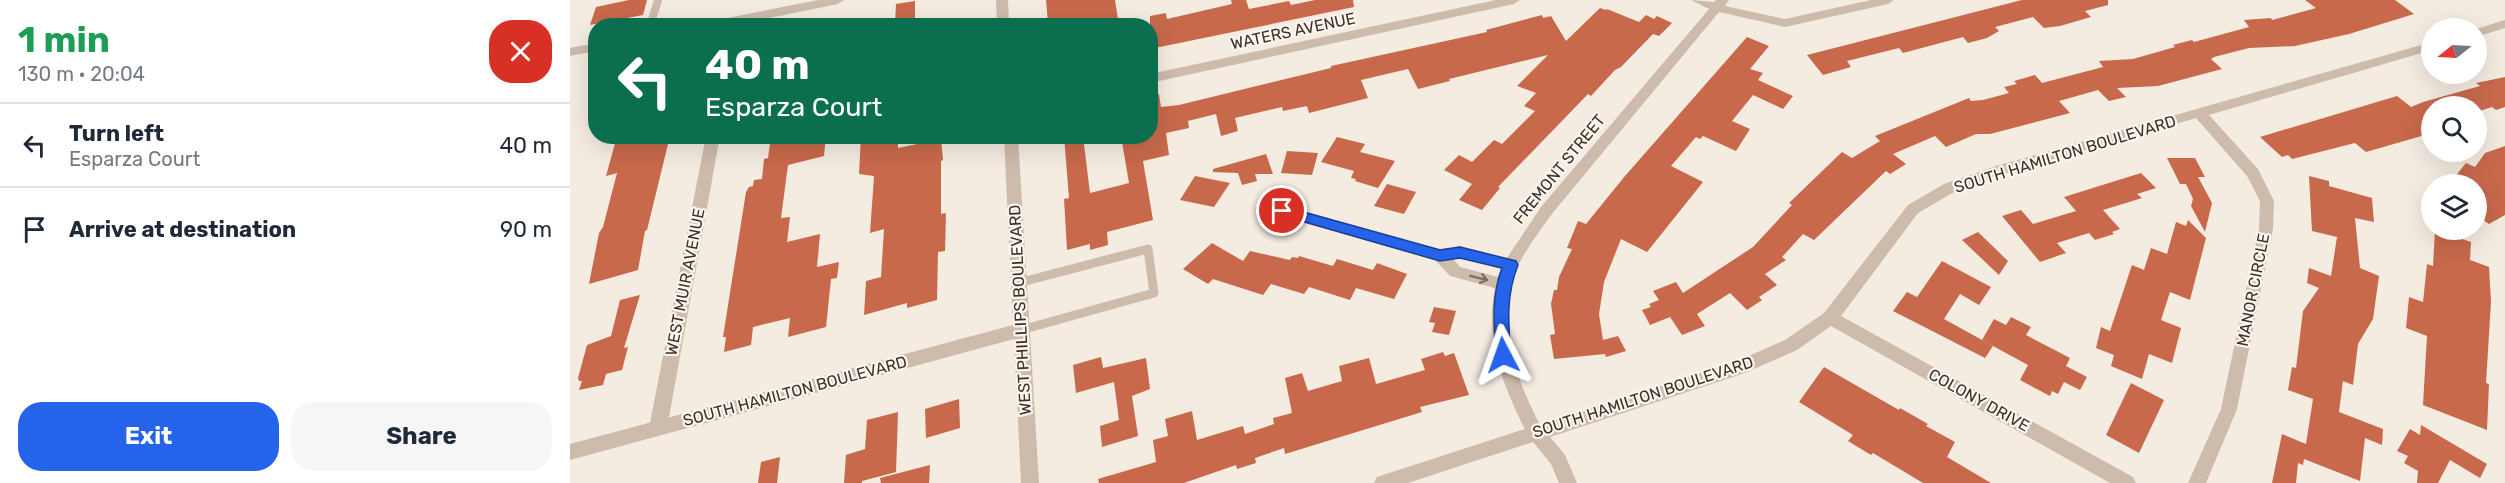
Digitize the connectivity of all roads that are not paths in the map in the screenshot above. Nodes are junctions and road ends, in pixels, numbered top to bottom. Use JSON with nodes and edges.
{"nodes":[{"id":1,"x":658,"y":0,"type":"edge"},
{"id":2,"x":838,"y":0,"type":"edge"},
{"id":3,"x":1002,"y":0,"type":"edge"},
{"id":4,"x":1514,"y":0,"type":"edge"},
{"id":5,"x":1697,"y":0,"type":"edge"},
{"id":6,"x":1888,"y":0,"type":"edge"},
{"id":7,"x":1720,"y":4,"type":"edge"},
{"id":8,"x":653,"y":18,"type":"edge"},
{"id":9,"x":757,"y":18,"type":"edge"},
{"id":10,"x":1003,"y":18,"type":"edge"},
{"id":11,"x":2505,"y":24,"type":"edge"},
{"id":12,"x":2487,"y":30,"type":"edge"},
{"id":13,"x":588,"y":49,"type":"edge"},
{"id":14,"x":2421,"y":49,"type":"edge"},
{"id":15,"x":570,"y":52,"type":"edge"},
{"id":16,"x":1158,"y":77,"type":"edge"},
{"id":17,"x":2200,"y":114,"type":"junction"},
{"id":18,"x":711,"y":144,"type":"edge"},
{"id":19,"x":1011,"y":144,"type":"edge"},
{"id":20,"x":1282,"y":211,"type":"dead end"},
{"id":21,"x":1440,"y":255,"type":"junction"},
{"id":22,"x":1511,"y":265,"type":"junction"},
{"id":23,"x":1018,"y":283,"type":"junction"},
{"id":24,"x":1503,"y":284,"type":"junction"},
{"id":25,"x":1830,"y":318,"type":"junction"},
{"id":26,"x":1021,"y":330,"type":"junction"},
{"id":27,"x":658,"y":428,"type":"junction"},
{"id":28,"x":1536,"y":433,"type":"junction"},
{"id":29,"x":570,"y":452,"type":"edge"},
{"id":30,"x":1417,"y":478,"type":"edge"},
{"id":31,"x":1030,"y":483,"type":"edge"},
{"id":32,"x":1383,"y":483,"type":"edge"},
{"id":33,"x":1568,"y":483,"type":"edge"},
{"id":34,"x":2127,"y":483,"type":"edge"},
{"id":35,"x":2197,"y":483,"type":"edge"}],
"edges":[{"from":1,"to":8,"type":"lane"},
{"from":2,"to":9,"type":"street"},
{"from":3,"to":10,"type":"street"},
{"from":4,"to":16,"type":"street","name":"WATERS AVENUE"},
{"from":5,"to":7,"type":"street"},
{"from":6,"to":7,"type":"street"},
{"from":7,"to":22,"type":"street","name":"FREMONT STREET"},
{"from":11,"to":12,"type":"street"},
{"from":13,"to":15,"type":"street"},
{"from":14,"to":17,"type":"street","name":"SOUTH HAMILTON BOULEVARD"},
{"from":17,"to":25,"type":"street","name":"SOUTH HAMILTON BOULEVARD"},
{"from":17,"to":35,"type":"street","name":"MANOR CIRCLE"},
{"from":18,"to":27,"type":"street","name":"WEST MUIR AVENUE"},
{"from":19,"to":23,"type":"street","name":"WEST PHILLIPS BOULEVARD"},
{"from":20,"to":21,"type":"street"},
{"from":21,"to":22,"type":"street"},
{"from":21,"to":24,"type":"street","one_way":true},
{"from":22,"to":24,"type":"street","name":"FREMONT STREET"},
{"from":23,"to":26,"type":"street","name":"WEST PHILLIPS BOULEVARD"},
{"from":23,"to":26,"type":"lane"},
{"from":24,"to":28,"type":"street","name":"FREMONT STREET"},
{"from":25,"to":28,"type":"street","name":"SOUTH HAMILTON BOULEVARD"},
{"from":25,"to":34,"type":"street","name":"COLONY DRIVE"},
{"from":26,"to":27,"type":"street","name":"SOUTH HAMILTON BOULEVARD"},
{"from":26,"to":31,"type":"street","name":"WEST PHILLIPS BOULEVARD"},
{"from":27,"to":29,"type":"street","name":"SOUTH HAMILTON BOULEVARD"},
{"from":28,"to":30,"type":"street","name":"SOUTH HAMILTON BOULEVARD"},
{"from":28,"to":33,"type":"street","name":"FREMONT STREET"},
{"from":30,"to":32,"type":"street","name":"SOUTH HAMILTON BOULEVARD"}]}
